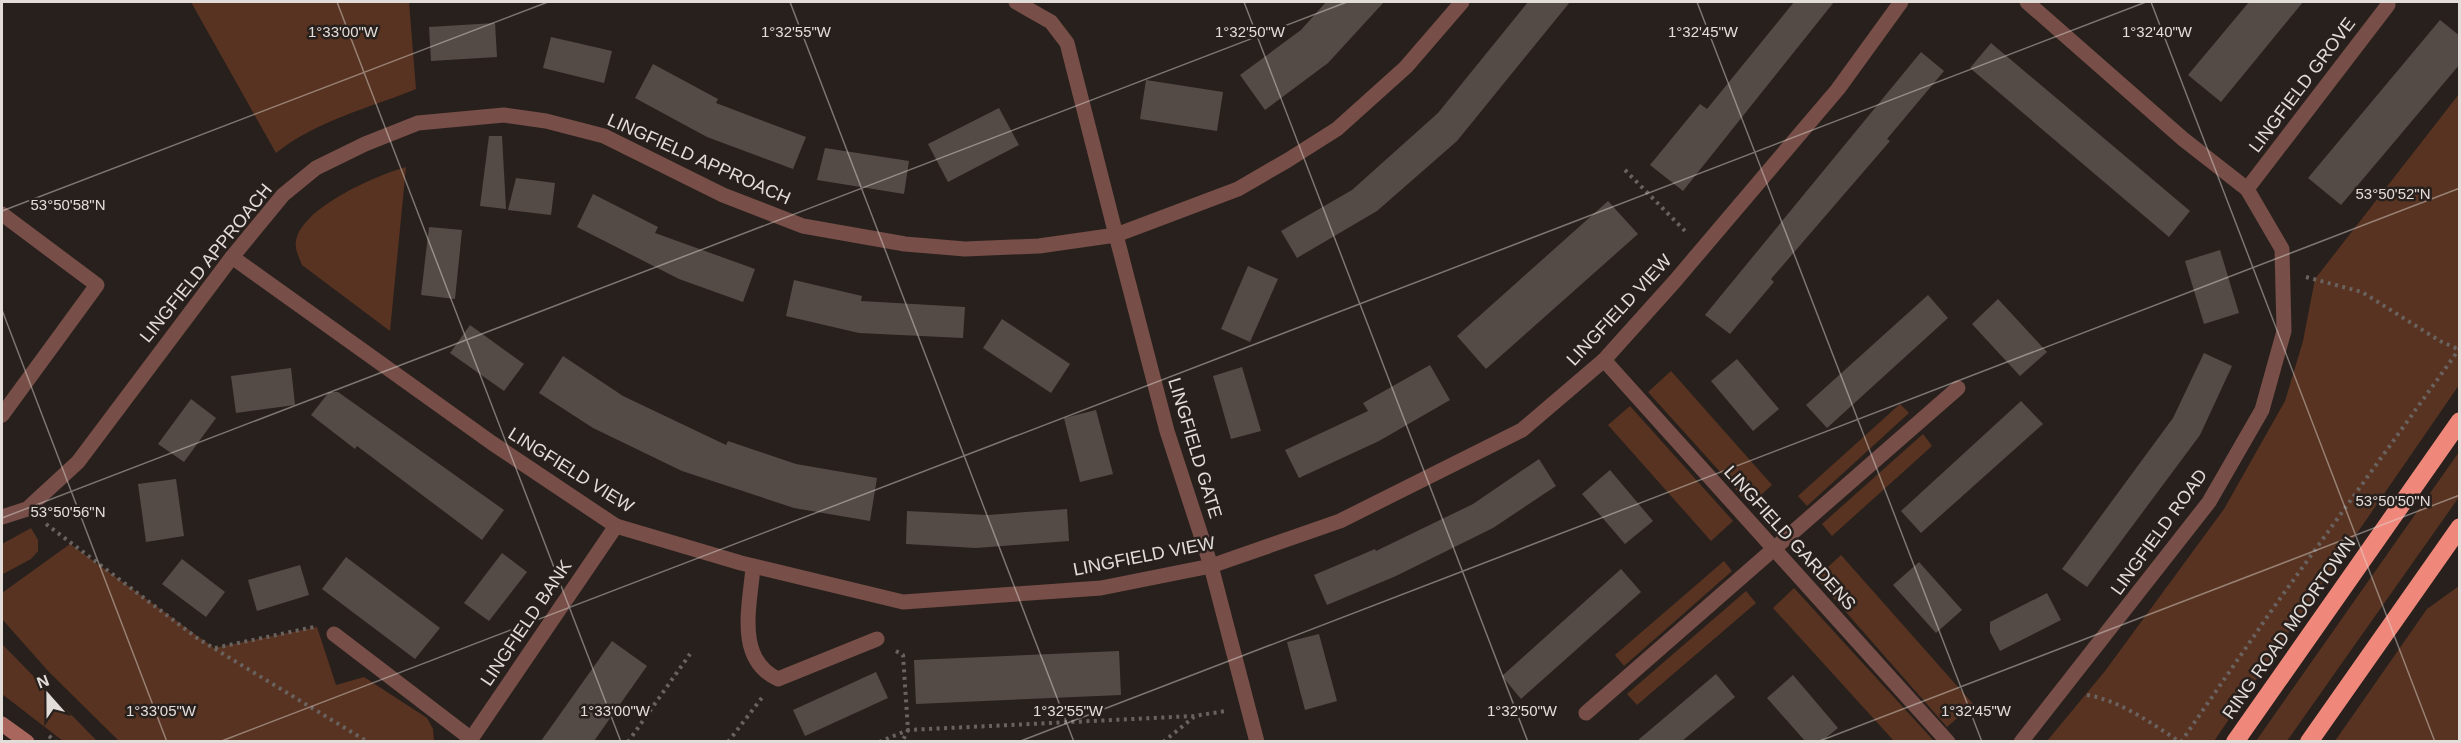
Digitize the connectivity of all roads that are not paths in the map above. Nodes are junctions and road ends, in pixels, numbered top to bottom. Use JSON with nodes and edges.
{"nodes":[{"id":1,"x":1016,"y":2,"type":"edge"},
{"id":2,"x":1462,"y":2,"type":"edge"},
{"id":3,"x":1901,"y":2,"type":"edge"},
{"id":4,"x":2027,"y":2,"type":"edge"},
{"id":5,"x":2388,"y":5,"type":"dead end"},
{"id":6,"x":2247,"y":189,"type":"junction"},
{"id":7,"x":2,"y":214,"type":"edge"},
{"id":8,"x":1116,"y":235,"type":"junction"},
{"id":9,"x":231,"y":257,"type":"junction"},
{"id":10,"x":1604,"y":360,"type":"junction"},
{"id":11,"x":1958,"y":388,"type":"dead end"},
{"id":12,"x":2,"y":415,"type":"edge"},
{"id":13,"x":2460,"y":421,"type":"edge"},
{"id":14,"x":4,"y":518,"type":"edge"},
{"id":15,"x":616,"y":526,"type":"junction"},
{"id":16,"x":2460,"y":527,"type":"edge"},
{"id":17,"x":1774,"y":551,"type":"junction"},
{"id":18,"x":1211,"y":566,"type":"junction"},
{"id":19,"x":753,"y":567,"type":"junction"},
{"id":20,"x":334,"y":634,"type":"road end"},
{"id":21,"x":877,"y":639,"type":"road end"},
{"id":22,"x":1586,"y":713,"type":"dead end"},
{"id":23,"x":2,"y":724,"type":"edge"},
{"id":24,"x":469,"y":740,"type":"edge"},
{"id":25,"x":27,"y":741,"type":"edge"},
{"id":26,"x":1257,"y":741,"type":"edge"},
{"id":27,"x":1948,"y":741,"type":"edge"},
{"id":28,"x":2021,"y":741,"type":"edge"},
{"id":29,"x":2235,"y":741,"type":"edge"},
{"id":30,"x":2308,"y":741,"type":"edge"}],
"edges":[{"from":1,"to":8,"type":"street","name":"LINGFIELD GATE"},
{"from":2,"to":8,"type":"street","name":"LINGFIELD APPROACH"},
{"from":3,"to":10,"type":"street","name":"LINGFIELD VIEW"},
{"from":4,"to":6,"type":"street","name":"LINGFIELD ROAD"},
{"from":5,"to":6,"type":"street","name":"LINGFIELD GROVE"},
{"from":6,"to":28,"type":"street","name":"LINGFIELD ROAD"},
{"from":7,"to":12,"type":"street"},
{"from":8,"to":9,"type":"street","name":"LINGFIELD APPROACH"},
{"from":8,"to":18,"type":"street","name":"LINGFIELD GATE"},
{"from":9,"to":14,"type":"street","name":"LINGFIELD APPROACH"},
{"from":9,"to":15,"type":"street","name":"LINGFIELD VIEW"},
{"from":10,"to":17,"type":"street","name":"LINGFIELD GARDENS"},
{"from":10,"to":18,"type":"street","name":"LINGFIELD VIEW"},
{"from":11,"to":17,"type":"street"},
{"from":13,"to":29,"type":"highway","name":"RING ROAD MOORTOWN"},
{"from":15,"to":19,"type":"street","name":"LINGFIELD VIEW"},
{"from":15,"to":24,"type":"street","name":"LINGFIELD BANK"},
{"from":16,"to":30,"type":"highway"},
{"from":17,"to":22,"type":"street"},
{"from":17,"to":27,"type":"street","name":"LINGFIELD GARDENS"},
{"from":18,"to":19,"type":"street","name":"LINGFIELD VIEW"},
{"from":18,"to":26,"type":"street","name":"LINGFIELD GATE"},
{"from":19,"to":21,"type":"street"},
{"from":20,"to":24,"type":"street"},
{"from":23,"to":25,"type":"street"}]}
